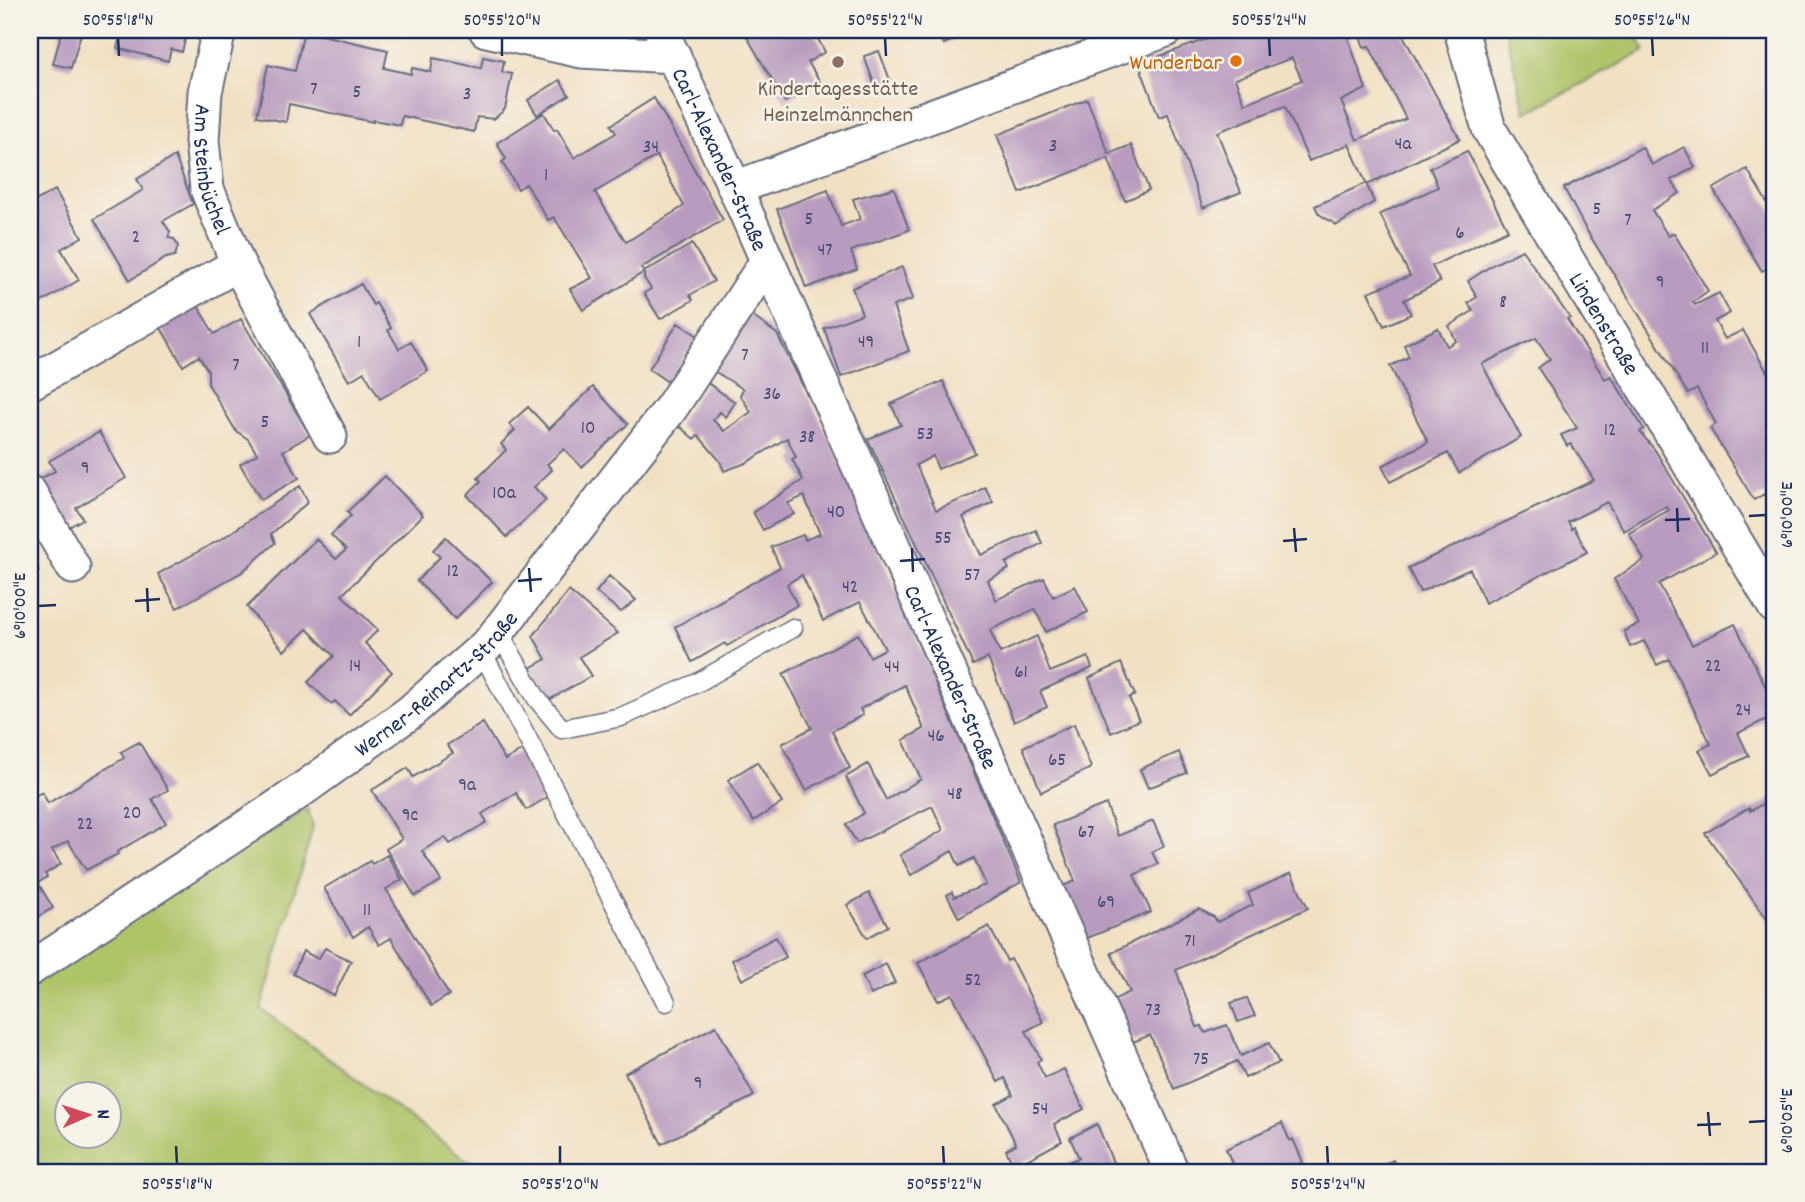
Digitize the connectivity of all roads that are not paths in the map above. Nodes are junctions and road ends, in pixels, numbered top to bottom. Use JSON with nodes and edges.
{"nodes":[{"id":1,"x":219,"y":30,"type":"edge"},
{"id":2,"x":486,"y":30,"type":"edge"},
{"id":3,"x":1166,"y":30,"type":"edge"},
{"id":4,"x":1461,"y":30,"type":"edge"},
{"id":5,"x":667,"y":43,"type":"edge"},
{"id":6,"x":735,"y":188,"type":"junction"},
{"id":7,"x":767,"y":261,"type":"junction"},
{"id":8,"x":238,"y":264,"type":"junction"},
{"id":9,"x":30,"y":383,"type":"edge"},
{"id":10,"x":330,"y":436,"type":"dead end"},
{"id":11,"x":30,"y":493,"type":"edge"},
{"id":12,"x":73,"y":566,"type":"dead end"},
{"id":13,"x":1775,"y":607,"type":"edge"},
{"id":14,"x":793,"y":628,"type":"dead end"},
{"id":15,"x":489,"y":640,"type":"junction"},
{"id":16,"x":30,"y":969,"type":"edge"},
{"id":17,"x":666,"y":1002,"type":"dead end"},
{"id":18,"x":1172,"y":1172,"type":"edge"}],
"edges":[{"from":1,"to":8,"type":"street","name":"Am Steinbüchel"},
{"from":2,"to":5,"type":"street"},
{"from":3,"to":6,"type":"street"},
{"from":4,"to":13,"type":"street","name":"Lindenstraße"},
{"from":5,"to":6,"type":"street","name":"Carl-Alexander-Straße"},
{"from":6,"to":7,"type":"street","name":"Carl-Alexander-Straße"},
{"from":7,"to":15,"type":"street","name":"Werner-Reinartz-Straße"},
{"from":7,"to":18,"type":"street","name":"Carl-Alexander-Straße"},
{"from":8,"to":9,"type":"street","name":"Am Steinbüchel"},
{"from":8,"to":10,"type":"street","name":"Am Steinbüchel"},
{"from":11,"to":12,"type":"street"},
{"from":14,"to":15,"type":"lane"},
{"from":15,"to":16,"type":"street","name":"Werner-Reinartz-Straße"},
{"from":15,"to":17,"type":"lane"}]}
